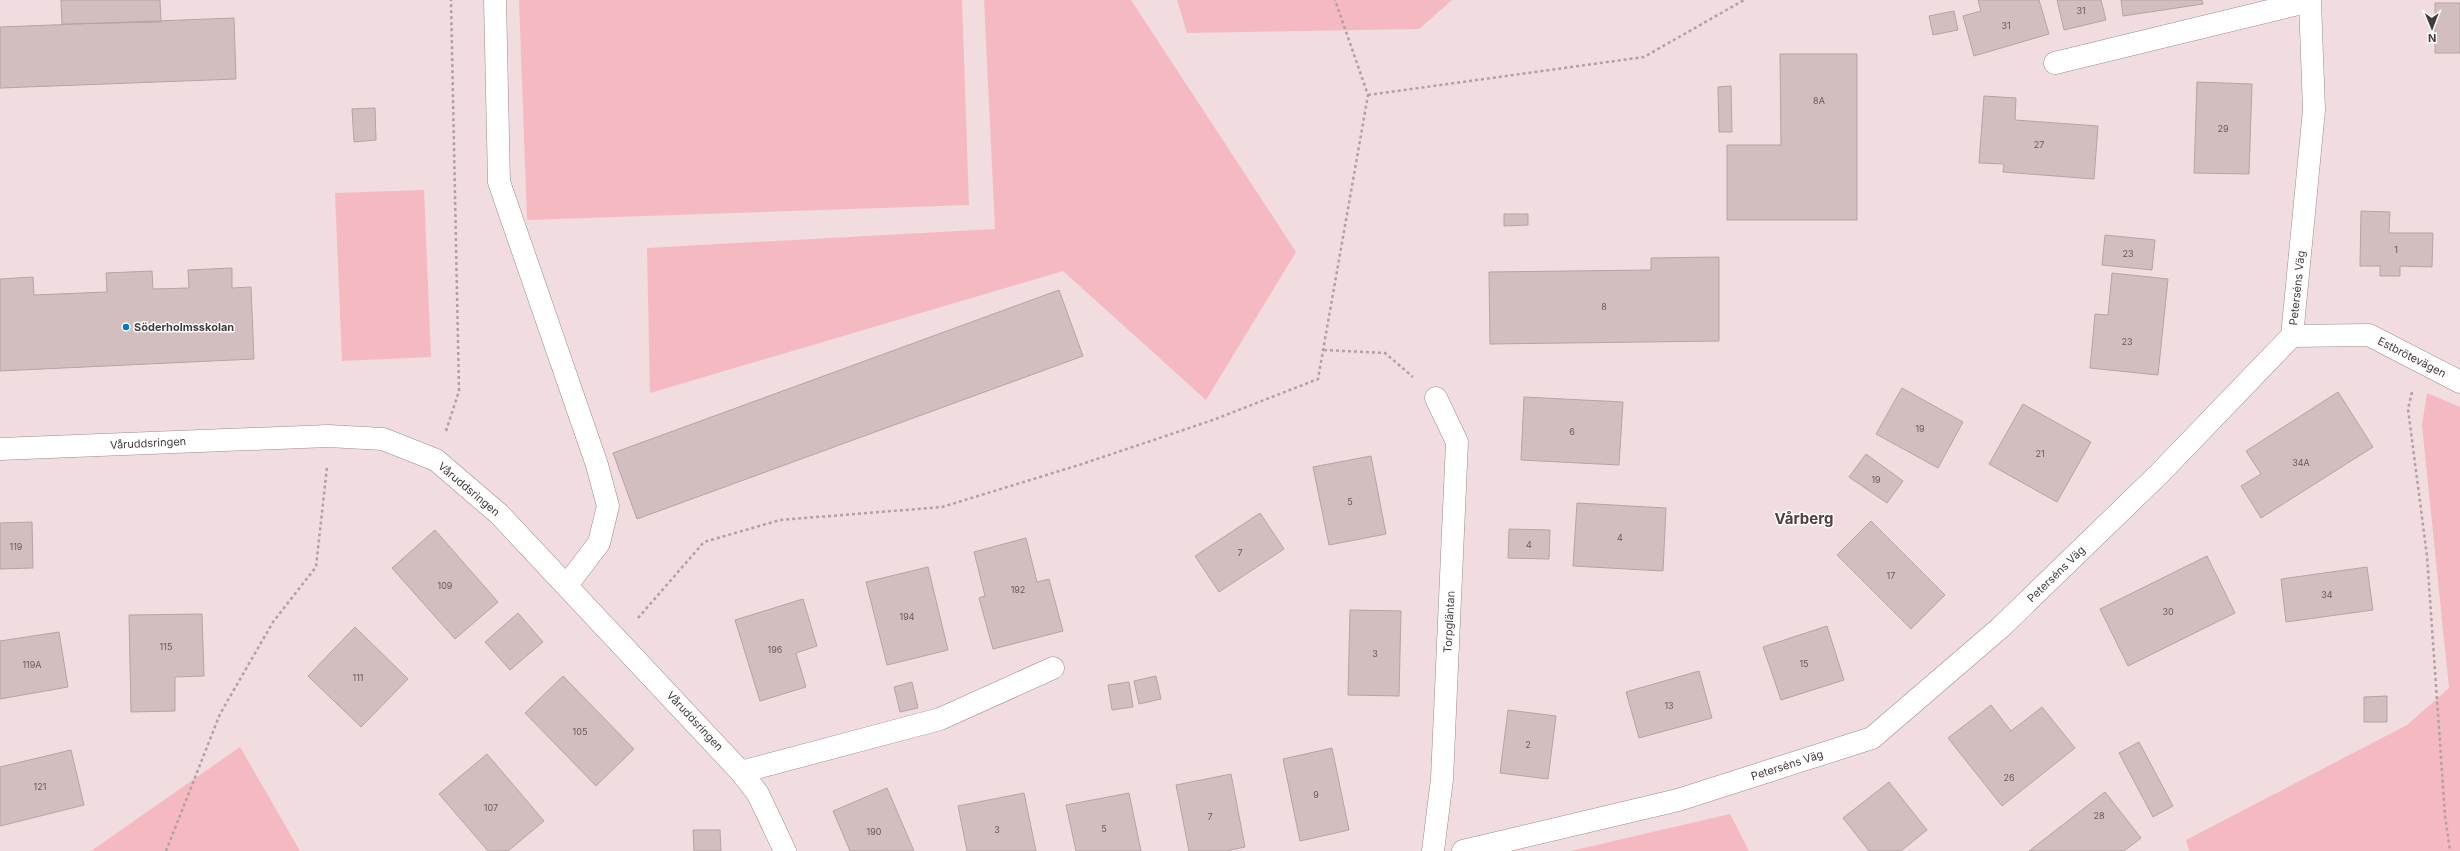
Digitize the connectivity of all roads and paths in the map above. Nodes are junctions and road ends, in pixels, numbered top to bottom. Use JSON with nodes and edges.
{"nodes":[{"id":1,"x":451,"y":0,"type":"edge"},
{"id":2,"x":495,"y":0,"type":"edge"},
{"id":3,"x":1335,"y":0,"type":"edge"},
{"id":4,"x":1744,"y":0,"type":"edge"},
{"id":5,"x":2055,"y":63,"type":"dead end"},
{"id":6,"x":1368,"y":95,"type":"junction"},
{"id":7,"x":2292,"y":336,"type":"junction"},
{"id":8,"x":1324,"y":350,"type":"junction"},
{"id":9,"x":2420,"y":361,"type":"junction"},
{"id":10,"x":2460,"y":382,"type":"edge"},
{"id":11,"x":1436,"y":398,"type":"joint"},
{"id":12,"x":328,"y":436,"type":"junction"},
{"id":13,"x":0,"y":449,"type":"edge"},
{"id":14,"x":436,"y":460,"type":"junction"},
{"id":15,"x":567,"y":585,"type":"junction"},
{"id":16,"x":619,"y":639,"type":"junction"},
{"id":17,"x":1054,"y":668,"type":"dead end"},
{"id":18,"x":742,"y":772,"type":"junction"},
{"id":19,"x":166,"y":851,"type":"edge"},
{"id":20,"x":785,"y":851,"type":"edge"},
{"id":21,"x":1433,"y":851,"type":"edge"},
{"id":22,"x":1463,"y":851,"type":"edge"},
{"id":23,"x":2450,"y":851,"type":"edge"}],
"edges":[{"from":1,"to":14,"type":"path"},
{"from":2,"to":15,"type":"street"},
{"from":3,"to":6,"type":"path"},
{"from":4,"to":6,"type":"path"},
{"from":5,"to":7,"type":"street","name":"Peterséns Väg"},
{"from":6,"to":8,"type":"path"},
{"from":7,"to":9,"type":"street","name":"Estbrötevägen"},
{"from":7,"to":22,"type":"street","name":"Peterséns Väg"},
{"from":8,"to":11,"type":"path"},
{"from":8,"to":16,"type":"path"},
{"from":9,"to":10,"type":"street","name":"Estbrötevägen"},
{"from":9,"to":23,"type":"path"},
{"from":11,"to":21,"type":"street","name":"Torpgläntan"},
{"from":12,"to":13,"type":"street","name":"Våruddsringen"},
{"from":12,"to":14,"type":"street","name":"Våruddsringen"},
{"from":12,"to":19,"type":"path"},
{"from":14,"to":15,"type":"street","name":"Våruddsringen"},
{"from":15,"to":16,"type":"street","name":"Våruddsringen"},
{"from":16,"to":18,"type":"street","name":"Våruddsringen"},
{"from":17,"to":18,"type":"street"},
{"from":18,"to":20,"type":"street","name":"Våruddsringen"}]}
